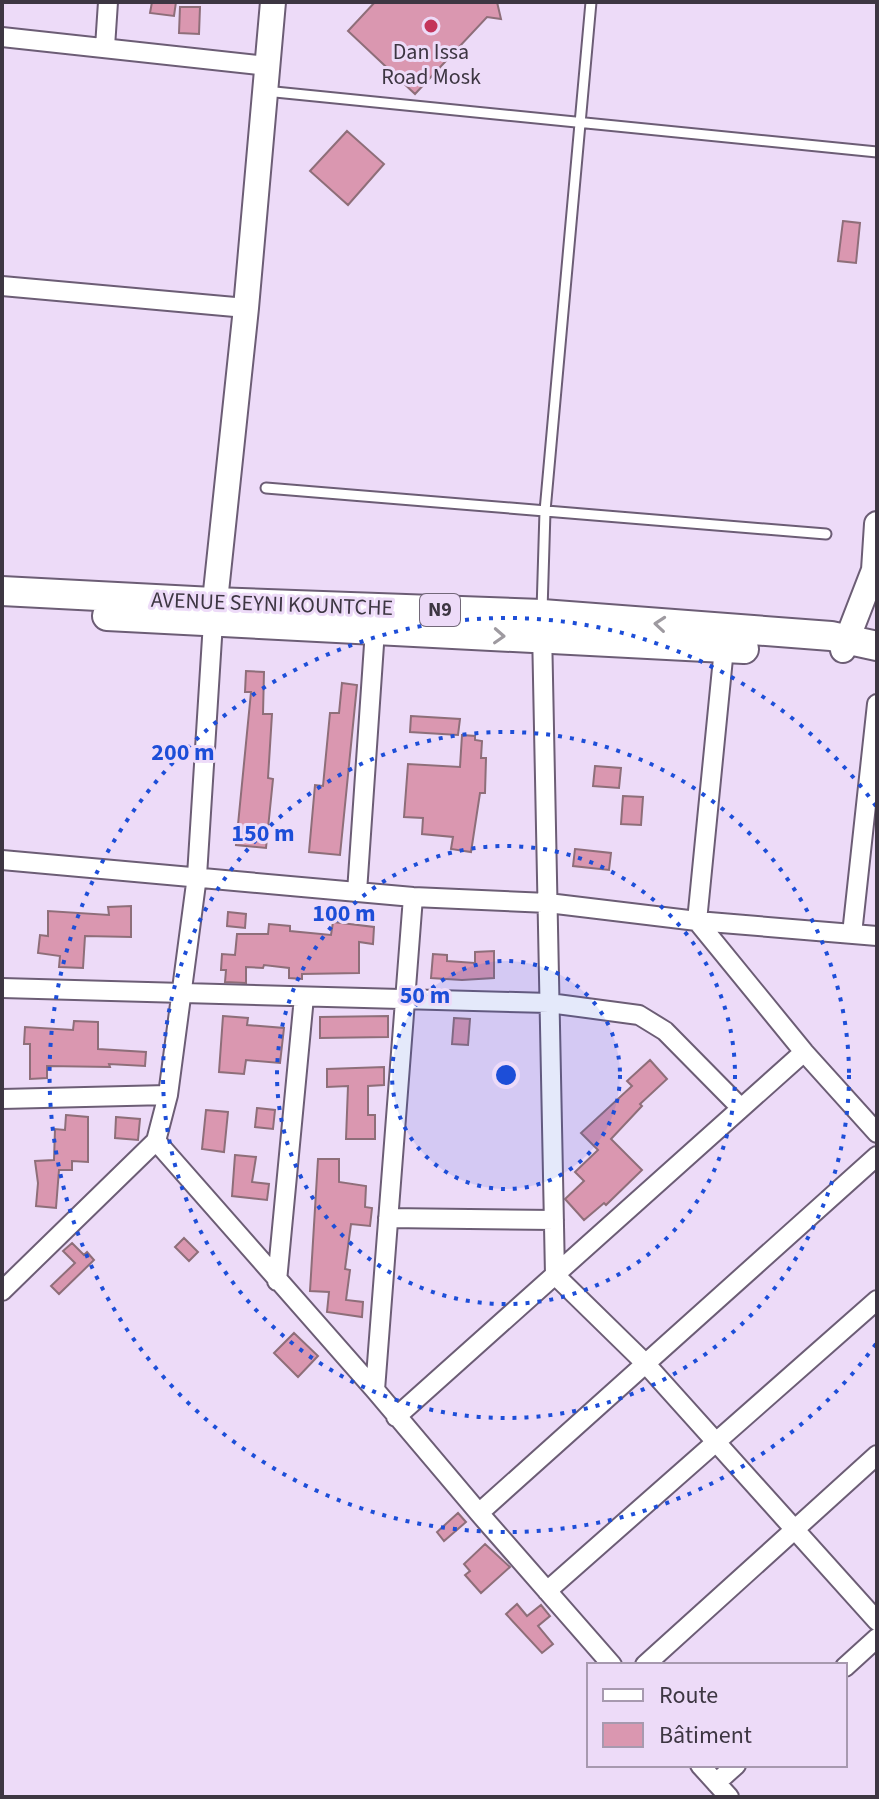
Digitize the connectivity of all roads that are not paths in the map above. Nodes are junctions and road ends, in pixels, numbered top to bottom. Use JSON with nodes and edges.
{"nodes":[{"id":1,"x":108,"y":2,"type":"edge"},
{"id":2,"x":273,"y":2,"type":"edge"},
{"id":3,"x":591,"y":2,"type":"edge"},
{"id":4,"x":2,"y":37,"type":"edge"},
{"id":5,"x":105,"y":47,"type":"junction"},
{"id":6,"x":267,"y":66,"type":"junction"},
{"id":7,"x":265,"y":91,"type":"junction"},
{"id":8,"x":580,"y":122,"type":"junction"},
{"id":9,"x":877,"y":152,"type":"edge"},
{"id":10,"x":2,"y":286,"type":"edge"},
{"id":11,"x":246,"y":308,"type":"junction"},
{"id":12,"x":266,"y":488,"type":"dead end"},
{"id":13,"x":545,"y":511,"type":"junction"},
{"id":14,"x":877,"y":524,"type":"edge"},
{"id":15,"x":826,"y":534,"type":"dead end"},
{"id":16,"x":874,"y":570,"type":"junction"},
{"id":17,"x":2,"y":591,"type":"edge"},
{"id":18,"x":877,"y":598,"type":"edge"},
{"id":19,"x":2,"y":609,"type":"edge"},
{"id":20,"x":213,"y":612,"type":"junction"},
{"id":21,"x":542,"y":626,"type":"junction"},
{"id":22,"x":375,"y":630,"type":"junction"},
{"id":23,"x":845,"y":644,"type":"junction"},
{"id":24,"x":877,"y":647,"type":"edge"},
{"id":25,"x":724,"y":648,"type":"junction"},
{"id":26,"x":877,"y":704,"type":"edge"},
{"id":27,"x":2,"y":860,"type":"edge"},
{"id":28,"x":197,"y":876,"type":"junction"},
{"id":29,"x":357,"y":892,"type":"junction"},
{"id":30,"x":413,"y":897,"type":"junction"},
{"id":31,"x":548,"y":903,"type":"junction"},
{"id":32,"x":697,"y":921,"type":"junction"},
{"id":33,"x":852,"y":934,"type":"junction"},
{"id":34,"x":877,"y":936,"type":"edge"},
{"id":35,"x":2,"y":988,"type":"edge"},
{"id":36,"x":182,"y":993,"type":"junction"},
{"id":37,"x":304,"y":997,"type":"junction"},
{"id":38,"x":405,"y":999,"type":"junction"},
{"id":39,"x":549,"y":1003,"type":"junction"},
{"id":40,"x":804,"y":1052,"type":"junction"},
{"id":41,"x":168,"y":1095,"type":"junction"},
{"id":42,"x":2,"y":1099,"type":"edge"},
{"id":43,"x":741,"y":1108,"type":"junction"},
{"id":44,"x":877,"y":1133,"type":"edge"},
{"id":45,"x":156,"y":1141,"type":"junction"},
{"id":46,"x":877,"y":1156,"type":"edge"},
{"id":47,"x":388,"y":1218,"type":"junction"},
{"id":48,"x":554,"y":1220,"type":"junction"},
{"id":49,"x":555,"y":1275,"type":"junction"},
{"id":50,"x":277,"y":1281,"type":"junction"},
{"id":51,"x":2,"y":1291,"type":"edge"},
{"id":52,"x":877,"y":1300,"type":"edge"},
{"id":53,"x":645,"y":1363,"type":"junction"},
{"id":54,"x":375,"y":1390,"type":"junction"},
{"id":55,"x":396,"y":1417,"type":"junction"},
{"id":56,"x":716,"y":1442,"type":"junction"},
{"id":57,"x":877,"y":1455,"type":"edge"},
{"id":58,"x":479,"y":1513,"type":"junction"},
{"id":59,"x":795,"y":1529,"type":"junction"},
{"id":60,"x":547,"y":1591,"type":"junction"},
{"id":61,"x":877,"y":1621,"type":"edge"},
{"id":62,"x":877,"y":1638,"type":"edge"},
{"id":63,"x":610,"y":1663,"type":"edge"},
{"id":64,"x":647,"y":1663,"type":"edge"},
{"id":65,"x":847,"y":1665,"type":"edge"},
{"id":66,"x":702,"y":1767,"type":"edge"},
{"id":67,"x":734,"y":1767,"type":"edge"},
{"id":68,"x":716,"y":1783,"type":"junction"},
{"id":69,"x":729,"y":1797,"type":"edge"}],
"edges":[{"from":1,"to":5,"type":"street"},
{"from":2,"to":6,"type":"main road"},
{"from":3,"to":8,"type":"lane"},
{"from":4,"to":5,"type":"street"},
{"from":5,"to":6,"type":"street"},
{"from":6,"to":7,"type":"main road"},
{"from":7,"to":8,"type":"lane"},
{"from":7,"to":11,"type":"main road"},
{"from":8,"to":9,"type":"lane"},
{"from":8,"to":13,"type":"lane"},
{"from":10,"to":11,"type":"street"},
{"from":11,"to":20,"type":"main road"},
{"from":12,"to":13,"type":"lane"},
{"from":13,"to":15,"type":"lane"},
{"from":13,"to":21,"type":"lane"},
{"from":14,"to":16,"type":"main road"},
{"from":16,"to":18,"type":"main road"},
{"from":16,"to":23,"type":"main road"},
{"from":17,"to":20,"type":"highway","name":"AVENUE SEYNI KOUNTCHE","number":"N9"},
{"from":19,"to":20,"type":"highway","name":"AVENUE SEYNI KOUNTCHE","number":"N9"},
{"from":20,"to":21,"type":"highway","name":"AVENUE SEYNI KOUNTCHE","number":"N9"},
{"from":20,"to":22,"type":"highway","name":"AVENUE SEYNI KOUNTCHE","number":"N9"},
{"from":20,"to":28,"type":"street"},
{"from":22,"to":21,"type":"highway","name":"AVENUE SEYNI KOUNTCHE","number":"N9","one_way":true},
{"from":23,"to":21,"type":"highway","name":"AVENUE SEYNI KOUNTCHE","number":"N9","one_way":true},
{"from":21,"to":25,"type":"highway","name":"AVENUE SEYNI KOUNTCHE","number":"N9"},
{"from":21,"to":31,"type":"street"},
{"from":22,"to":29,"type":"street"},
{"from":23,"to":24,"type":"highway","name":"AVENUE SEYNI KOUNTCHE","number":"N9"},
{"from":23,"to":25,"type":"highway","name":"AVENUE SEYNI KOUNTCHE","number":"N9"},
{"from":25,"to":32,"type":"street"},
{"from":26,"to":33,"type":"street"},
{"from":27,"to":28,"type":"street"},
{"from":28,"to":29,"type":"street"},
{"from":28,"to":36,"type":"street"},
{"from":29,"to":30,"type":"street"},
{"from":30,"to":31,"type":"street"},
{"from":30,"to":38,"type":"street"},
{"from":31,"to":32,"type":"street"},
{"from":31,"to":39,"type":"street"},
{"from":32,"to":33,"type":"street"},
{"from":32,"to":40,"type":"street"},
{"from":33,"to":34,"type":"street"},
{"from":35,"to":36,"type":"street"},
{"from":36,"to":37,"type":"street"},
{"from":36,"to":41,"type":"street"},
{"from":37,"to":38,"type":"street"},
{"from":37,"to":50,"type":"street"},
{"from":38,"to":39,"type":"street"},
{"from":38,"to":47,"type":"street"},
{"from":39,"to":43,"type":"street"},
{"from":39,"to":48,"type":"street"},
{"from":40,"to":43,"type":"street"},
{"from":40,"to":44,"type":"street"},
{"from":41,"to":42,"type":"street"},
{"from":41,"to":45,"type":"street"},
{"from":43,"to":49,"type":"street"},
{"from":45,"to":50,"type":"street"},
{"from":45,"to":51,"type":"street"},
{"from":46,"to":53,"type":"street"},
{"from":47,"to":48,"type":"street"},
{"from":47,"to":54,"type":"street"},
{"from":48,"to":49,"type":"street"},
{"from":49,"to":53,"type":"street"},
{"from":49,"to":55,"type":"street"},
{"from":50,"to":54,"type":"street"},
{"from":52,"to":56,"type":"street"},
{"from":53,"to":56,"type":"street"},
{"from":53,"to":58,"type":"street"},
{"from":54,"to":55,"type":"street"},
{"from":55,"to":58,"type":"street"},
{"from":56,"to":59,"type":"street"},
{"from":56,"to":60,"type":"street"},
{"from":57,"to":59,"type":"street"},
{"from":58,"to":60,"type":"street"},
{"from":59,"to":61,"type":"street"},
{"from":59,"to":64,"type":"street"},
{"from":60,"to":63,"type":"street"},
{"from":62,"to":65,"type":"street"},
{"from":66,"to":68,"type":"street"},
{"from":67,"to":68,"type":"street"},
{"from":68,"to":69,"type":"street"}]}
